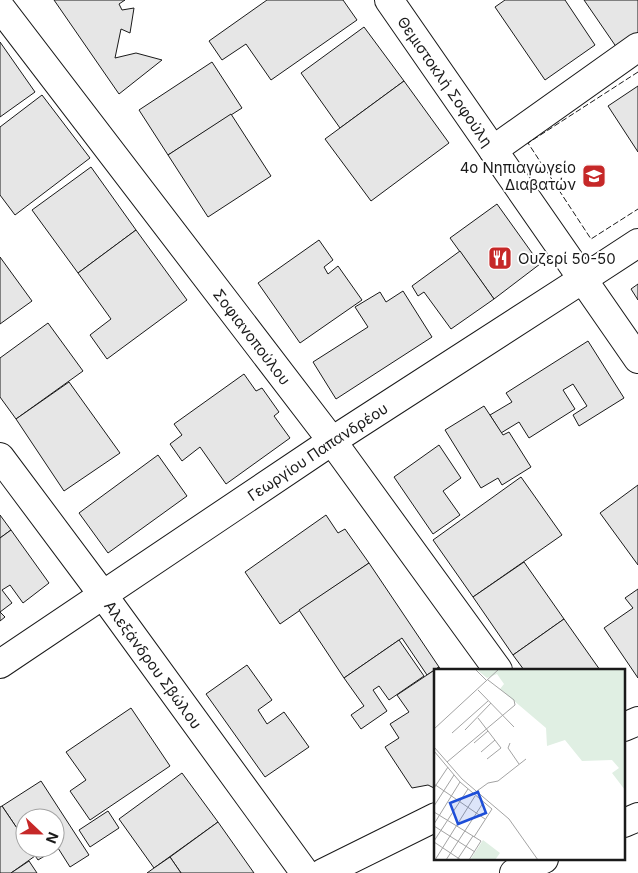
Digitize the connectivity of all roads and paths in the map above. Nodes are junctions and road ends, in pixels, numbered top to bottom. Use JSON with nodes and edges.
{"nodes":[{"id":1,"x":390,"y":0,"type":"edge"},
{"id":2,"x":0,"y":7,"type":"edge"},
{"id":3,"x":638,"y":47,"type":"edge"},
{"id":4,"x":493,"y":150,"type":"junction"},
{"id":5,"x":638,"y":243,"type":"edge"},
{"id":6,"x":584,"y":279,"type":"junction"},
{"id":7,"x":638,"y":359,"type":"edge"},
{"id":8,"x":332,"y":441,"type":"junction"},
{"id":9,"x":0,"y":457,"type":"edge"},
{"id":10,"x":103,"y":595,"type":"junction"},
{"id":11,"x":0,"y":664,"type":"edge"},
{"id":12,"x":497,"y":669,"type":"edge"},
{"id":13,"x":638,"y":721,"type":"edge"},
{"id":14,"x":626,"y":726,"type":"edge"},
{"id":15,"x":638,"y":817,"type":"edge"},
{"id":16,"x":434,"y":818,"type":"edge"},
{"id":17,"x":626,"y":822,"type":"edge"},
{"id":18,"x":542,"y":860,"type":"edge"},
{"id":19,"x":305,"y":873,"type":"edge"},
{"id":20,"x":323,"y":873,"type":"edge"},
{"id":21,"x":514,"y":873,"type":"edge"}],
"edges":[{"from":1,"to":4,"type":"street","name":"Θεμιστοκλή Σοφούλη"},
{"from":2,"to":8,"type":"street","name":"Σοφιανοπούλου"},
{"from":3,"to":4,"type":"street"},
{"from":4,"to":6,"type":"street","name":"Θεμιστοκλή Σοφούλη"},
{"from":5,"to":6,"type":"street","name":"Γεωργίου Παπανδρέου"},
{"from":6,"to":7,"type":"street","name":"Θεμιστοκλή Σοφούλη"},
{"from":6,"to":8,"type":"street","name":"Γεωργίου Παπανδρέου"},
{"from":8,"to":10,"type":"street","name":"Γεωργίου Παπανδρέου"},
{"from":8,"to":12,"type":"street","name":"Σοφιανοπούλου"},
{"from":9,"to":10,"type":"street","name":"Αλεξάνδρου Σβώλου"},
{"from":10,"to":11,"type":"street","name":"Γεωργίου Παπανδρέου"},
{"from":10,"to":19,"type":"street","name":"Αλεξάνδρου Σβώλου"},
{"from":13,"to":14,"type":"street"},
{"from":15,"to":17,"type":"street"},
{"from":16,"to":20,"type":"street"},
{"from":18,"to":21,"type":"street"}]}
